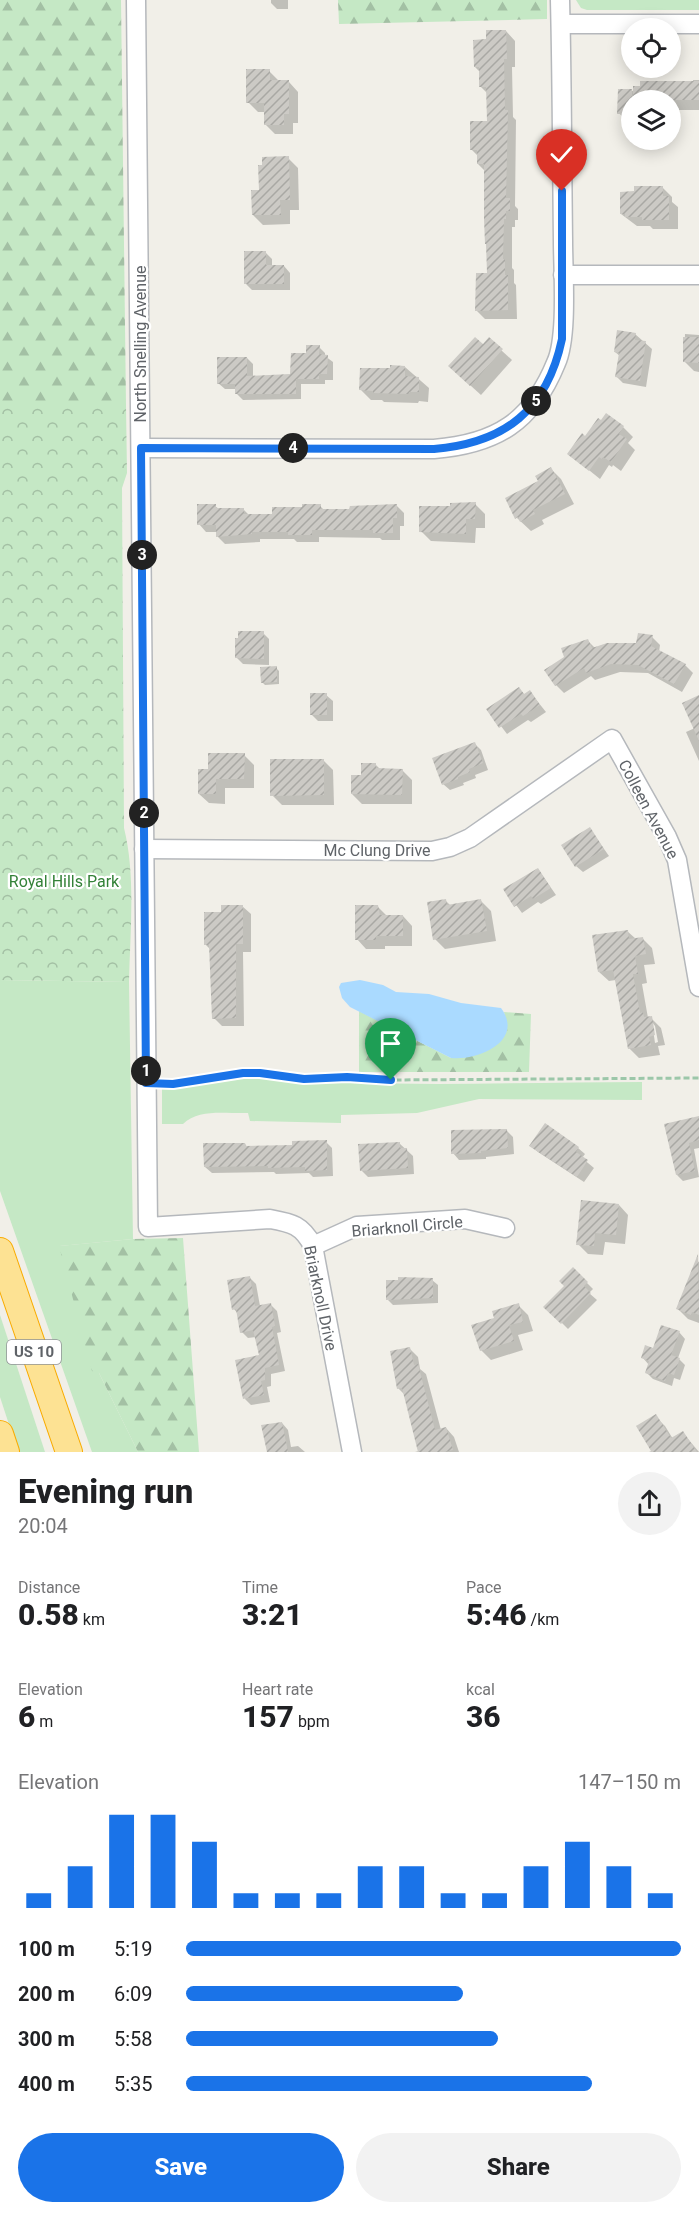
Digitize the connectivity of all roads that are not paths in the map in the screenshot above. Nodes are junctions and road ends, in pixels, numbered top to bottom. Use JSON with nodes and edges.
{"nodes":[{"id":1,"x":136,"y":0,"type":"edge"},
{"id":2,"x":560,"y":0,"type":"edge"},
{"id":3,"x":561,"y":24,"type":"junction"},
{"id":4,"x":699,"y":24,"type":"edge"},
{"id":5,"x":563,"y":275,"type":"junction"},
{"id":6,"x":699,"y":275,"type":"edge"},
{"id":7,"x":141,"y":448,"type":"junction"},
{"id":8,"x":612,"y":739,"type":"joint"},
{"id":9,"x":144,"y":849,"type":"junction"},
{"id":10,"x":697,"y":959,"type":"edge"},
{"id":11,"x":699,"y":987,"type":"edge"},
{"id":12,"x":148,"y":1227,"type":"joint"},
{"id":13,"x":505,"y":1228,"type":"dead end"},
{"id":14,"x":312,"y":1246,"type":"junction"},
{"id":15,"x":0,"y":1251,"type":"edge"},
{"id":16,"x":0,"y":1434,"type":"edge"},
{"id":17,"x":6,"y":1452,"type":"edge"},
{"id":18,"x":69,"y":1452,"type":"edge"},
{"id":19,"x":352,"y":1452,"type":"edge"}],
"edges":[{"from":1,"to":7,"type":"street","name":"North Snelling Avenue"},
{"from":2,"to":3,"type":"street"},
{"from":3,"to":4,"type":"street"},
{"from":3,"to":5,"type":"street"},
{"from":5,"to":6,"type":"street"},
{"from":5,"to":7,"type":"street"},
{"from":7,"to":9,"type":"street","name":"North Snelling Avenue"},
{"from":8,"to":9,"type":"street","name":"Mc Clung Drive"},
{"from":8,"to":10,"type":"street","name":"Colleen Avenue"},
{"from":9,"to":12,"type":"street","name":"North Snelling Avenue"},
{"from":10,"to":11,"type":"street","name":"Colleen Avenue"},
{"from":12,"to":14,"type":"street","name":"Briarknoll Drive"},
{"from":13,"to":14,"type":"street","name":"Briarknoll Circle"},
{"from":14,"to":19,"type":"street","name":"Briarknoll Drive"},
{"from":15,"to":18,"type":"highway","number":"US 10"},
{"from":16,"to":17,"type":"highway"}]}
